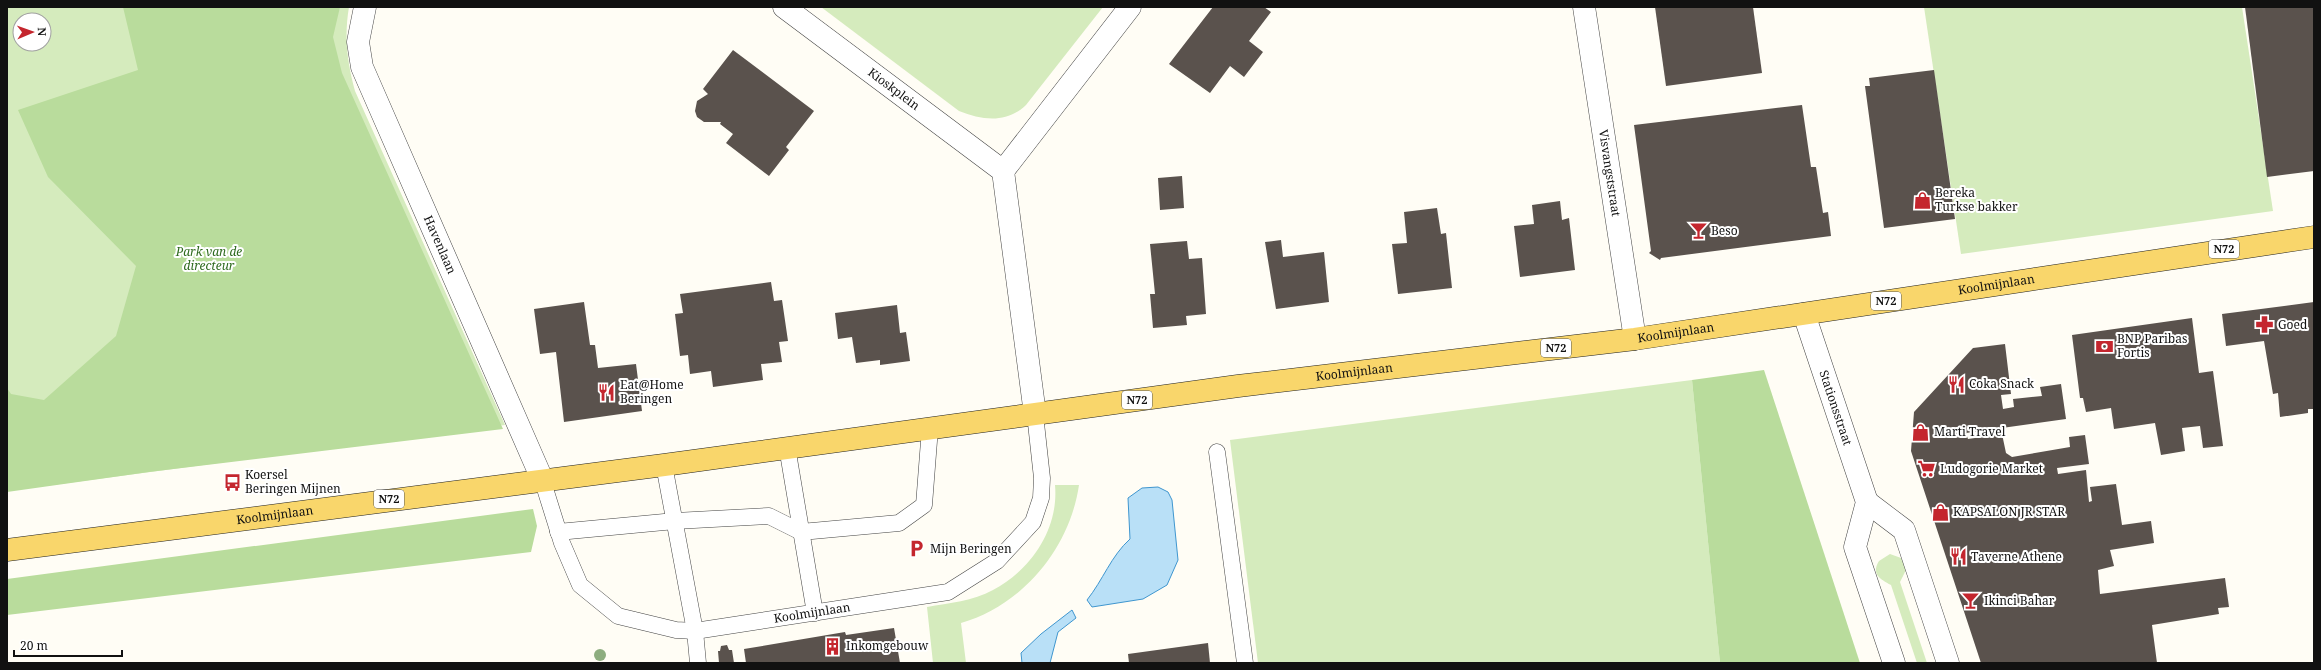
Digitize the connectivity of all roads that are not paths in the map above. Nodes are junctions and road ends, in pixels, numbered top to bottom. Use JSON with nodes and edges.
{"nodes":[{"id":1,"x":365,"y":7,"type":"edge"},
{"id":2,"x":784,"y":7,"type":"edge"},
{"id":3,"x":1130,"y":7,"type":"edge"},
{"id":4,"x":1584,"y":7,"type":"edge"},
{"id":5,"x":1003,"y":171,"type":"junction"},
{"id":6,"x":2314,"y":237,"type":"edge"},
{"id":7,"x":1804,"y":314,"type":"junction"},
{"id":8,"x":1635,"y":339,"type":"junction"},
{"id":9,"x":1035,"y":414,"type":"junction"},
{"id":10,"x":930,"y":428,"type":"junction"},
{"id":11,"x":787,"y":447,"type":"junction"},
{"id":12,"x":1216,"y":452,"type":"dead end"},
{"id":13,"x":664,"y":465,"type":"junction"},
{"id":14,"x":542,"y":479,"type":"junction"},
{"id":15,"x":1867,"y":502,"type":"junction"},
{"id":16,"x":675,"y":521,"type":"junction"},
{"id":17,"x":558,"y":532,"type":"junction"},
{"id":18,"x":801,"y":532,"type":"junction"},
{"id":19,"x":7,"y":550,"type":"edge"},
{"id":20,"x":815,"y":613,"type":"junction"},
{"id":21,"x":695,"y":631,"type":"junction"},
{"id":22,"x":698,"y":663,"type":"edge"},
{"id":23,"x":1245,"y":663,"type":"edge"},
{"id":24,"x":1894,"y":663,"type":"edge"},
{"id":25,"x":1948,"y":663,"type":"edge"}],
"edges":[{"from":1,"to":14,"type":"street","name":"Havenlaan"},
{"from":2,"to":5,"type":"street","name":"Kioskplein"},
{"from":3,"to":5,"type":"street"},
{"from":4,"to":8,"type":"street","name":"Visvangststraat"},
{"from":5,"to":9,"type":"street"},
{"from":6,"to":7,"type":"main road","name":"Koolmijnlaan","number":"N72"},
{"from":7,"to":8,"type":"main road","name":"Koolmijnlaan","number":"N72"},
{"from":7,"to":15,"type":"street","name":"Stationsstraat"},
{"from":8,"to":9,"type":"main road","name":"Koolmijnlaan","number":"N72"},
{"from":9,"to":10,"type":"main road","name":"Koolmijnlaan","number":"N72"},
{"from":9,"to":20,"type":"lane","name":"Koolmijnlaan"},
{"from":10,"to":11,"type":"main road","name":"Koolmijnlaan","number":"N72"},
{"from":10,"to":18,"type":"lane"},
{"from":11,"to":13,"type":"main road","name":"Koolmijnlaan","number":"N72"},
{"from":11,"to":18,"type":"lane"},
{"from":12,"to":23,"type":"lane"},
{"from":13,"to":14,"type":"main road","name":"Koolmijnlaan","number":"N72"},
{"from":13,"to":16,"type":"lane"},
{"from":14,"to":17,"type":"lane","name":"Koolmijnlaan"},
{"from":14,"to":19,"type":"main road","name":"Koolmijnlaan","number":"N72"},
{"from":15,"to":24,"type":"street"},
{"from":15,"to":25,"type":"street"},
{"from":16,"to":17,"type":"lane"},
{"from":16,"to":18,"type":"lane"},
{"from":16,"to":21,"type":"lane"},
{"from":17,"to":21,"type":"lane","name":"Koolmijnlaan"},
{"from":18,"to":20,"type":"lane"},
{"from":20,"to":21,"type":"lane","name":"Koolmijnlaan"},
{"from":21,"to":22,"type":"lane"}]}
